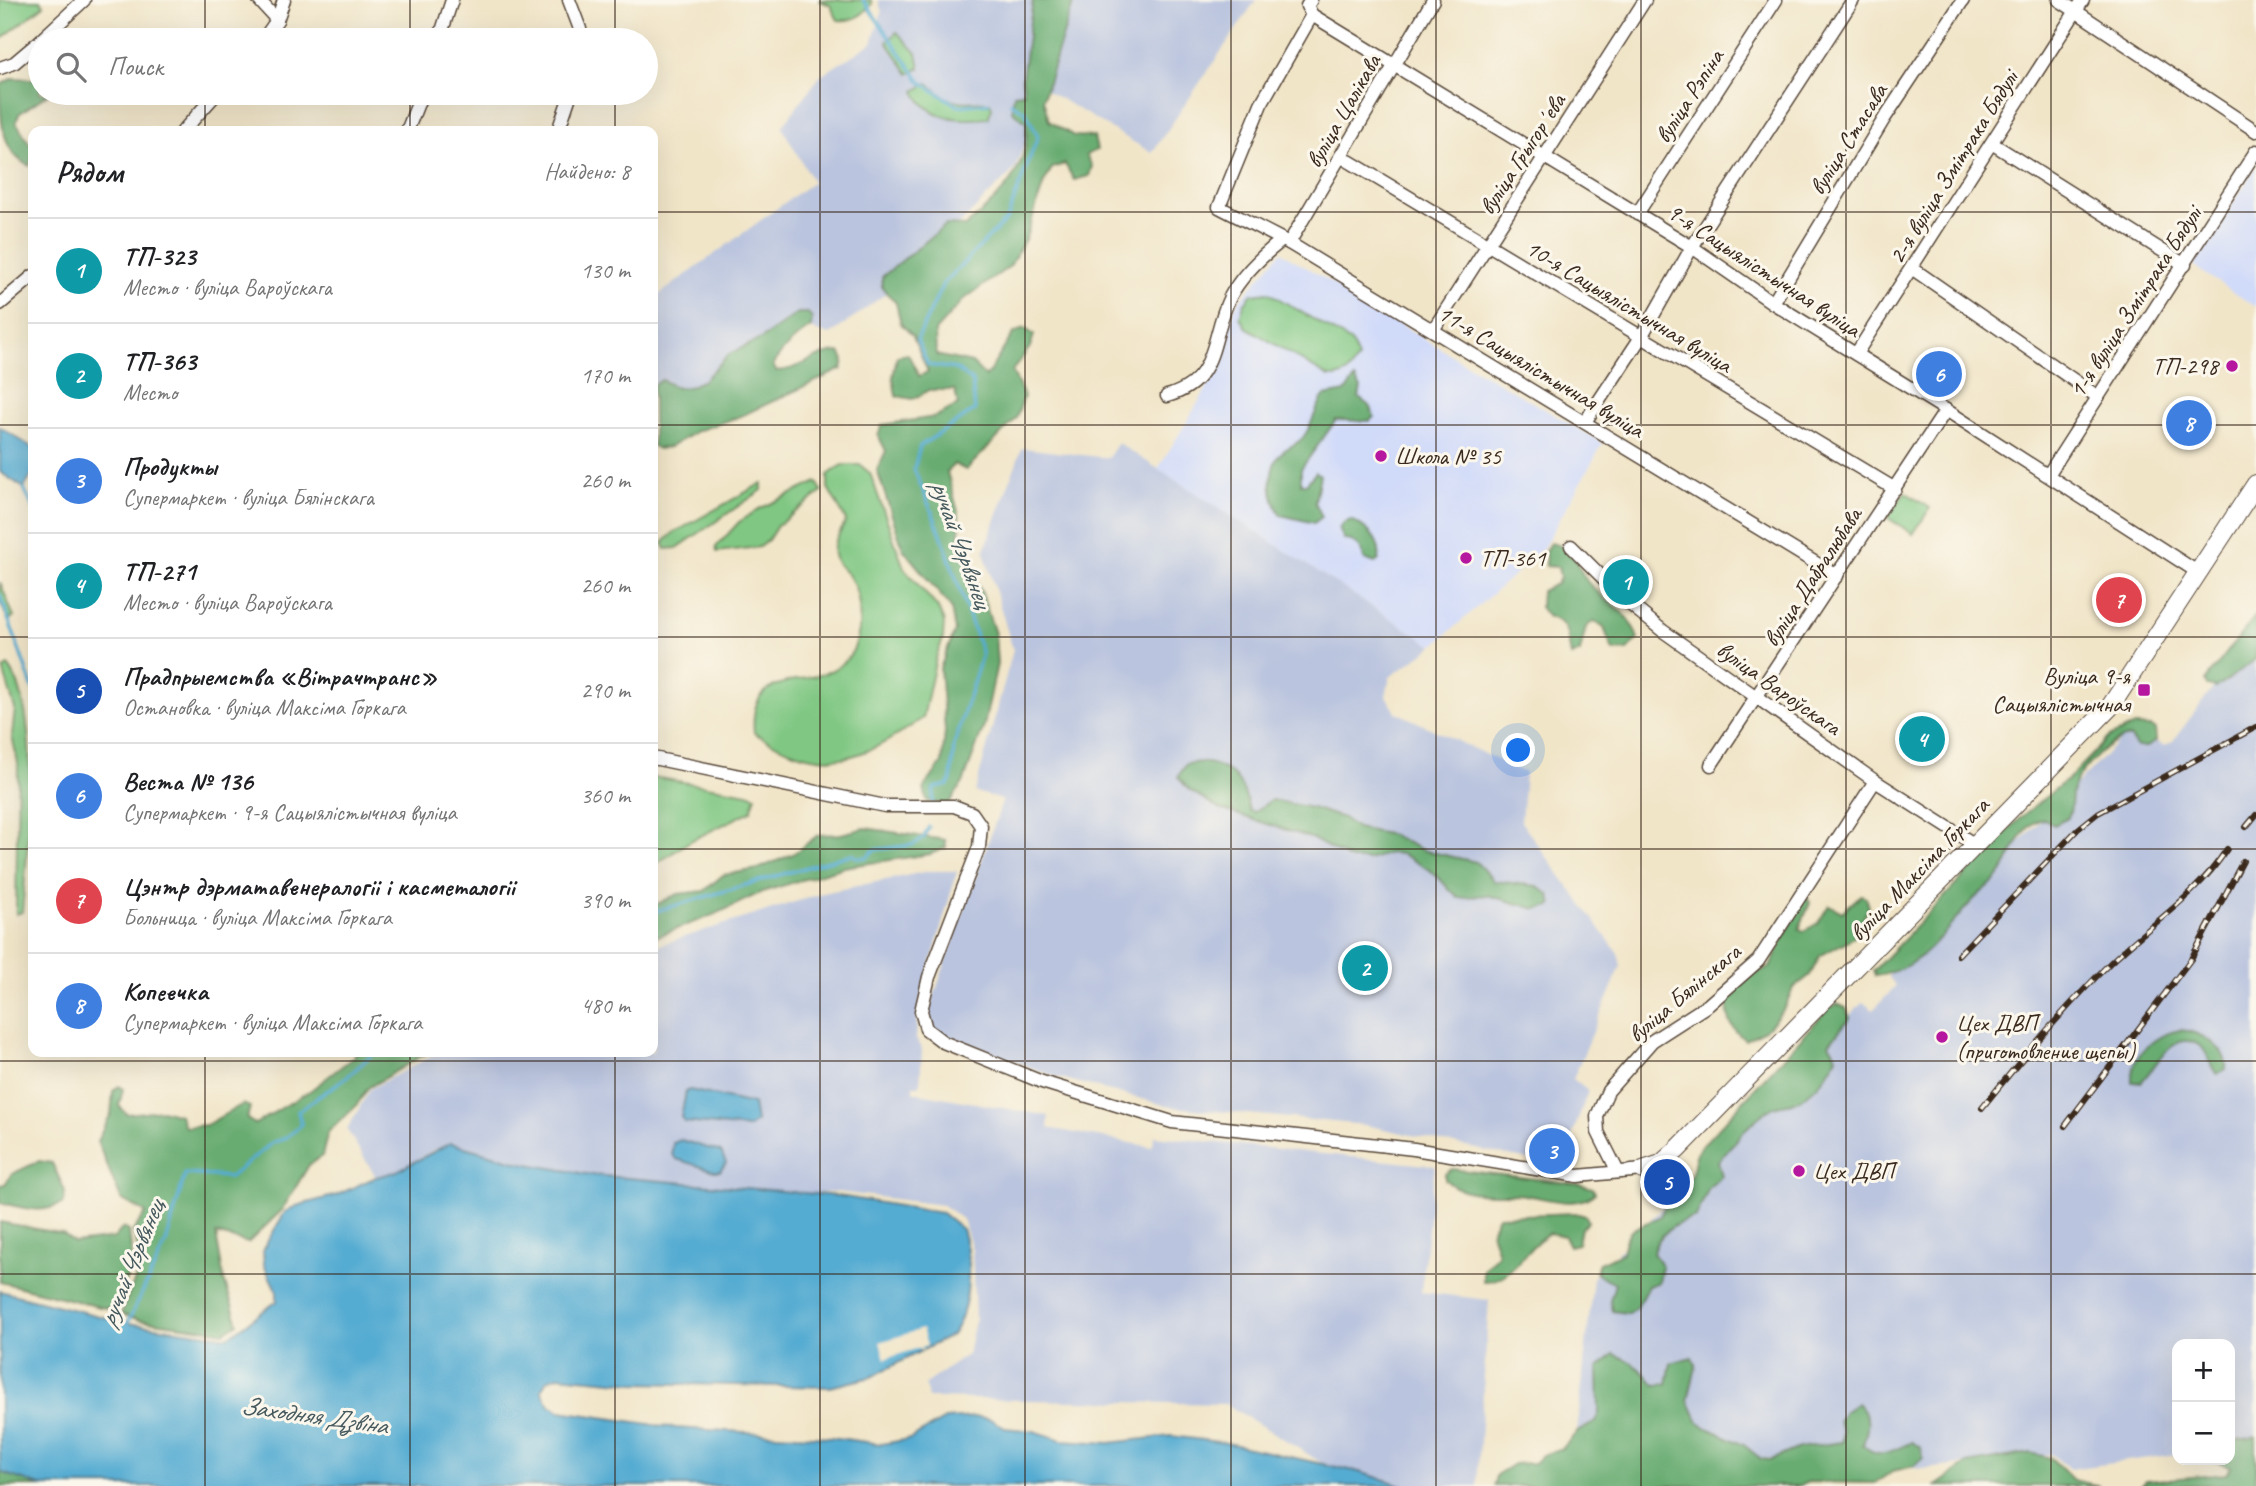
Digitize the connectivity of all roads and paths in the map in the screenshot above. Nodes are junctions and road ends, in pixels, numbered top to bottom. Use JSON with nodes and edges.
{"nodes":[{"id":1,"x":84,"y":0,"type":"edge"},
{"id":2,"x":260,"y":0,"type":"edge"},
{"id":3,"x":284,"y":0,"type":"edge"},
{"id":4,"x":452,"y":0,"type":"edge"},
{"id":5,"x":569,"y":0,"type":"edge"},
{"id":6,"x":1433,"y":0,"type":"edge"},
{"id":7,"x":1645,"y":0,"type":"edge"},
{"id":8,"x":1776,"y":0,"type":"edge"},
{"id":9,"x":1853,"y":0,"type":"edge"},
{"id":10,"x":1963,"y":0,"type":"edge"},
{"id":11,"x":2059,"y":0,"type":"edge"},
{"id":12,"x":2079,"y":6,"type":"edge"},
{"id":13,"x":1310,"y":7,"type":"edge"},
{"id":14,"x":277,"y":20,"type":"junction"},
{"id":15,"x":53,"y":28,"type":"edge"},
{"id":16,"x":271,"y":28,"type":"edge"},
{"id":17,"x":443,"y":28,"type":"edge"},
{"id":18,"x":580,"y":28,"type":"edge"},
{"id":19,"x":28,"y":51,"type":"edge"},
{"id":20,"x":1394,"y":63,"type":"junction"},
{"id":21,"x":0,"y":68,"type":"edge"},
{"id":22,"x":207,"y":105,"type":"edge"},
{"id":23,"x":417,"y":105,"type":"edge"},
{"id":24,"x":567,"y":105,"type":"edge"},
{"id":25,"x":188,"y":126,"type":"edge"},
{"id":26,"x":409,"y":126,"type":"edge"},
{"id":27,"x":560,"y":126,"type":"edge"},
{"id":28,"x":2256,"y":131,"type":"edge"},
{"id":29,"x":1993,"y":144,"type":"junction"},
{"id":30,"x":2256,"y":151,"type":"edge"},
{"id":31,"x":1342,"y":157,"type":"junction"},
{"id":32,"x":1545,"y":159,"type":"junction"},
{"id":33,"x":1637,"y":214,"type":"junction"},
{"id":34,"x":1285,"y":242,"type":"junction"},
{"id":35,"x":1488,"y":246,"type":"junction"},
{"id":36,"x":1692,"y":247,"type":"junction"},
{"id":37,"x":2185,"y":265,"type":"junction"},
{"id":38,"x":1913,"y":269,"type":"junction"},
{"id":39,"x":28,"y":280,"type":"edge"},
{"id":40,"x":1773,"y":303,"type":"junction"},
{"id":41,"x":0,"y":304,"type":"edge"},
{"id":42,"x":1433,"y":330,"type":"junction"},
{"id":43,"x":1641,"y":337,"type":"junction"},
{"id":44,"x":1856,"y":354,"type":"junction"},
{"id":45,"x":1167,"y":396,"type":"dead end"},
{"id":46,"x":2098,"y":397,"type":"junction"},
{"id":47,"x":1946,"y":410,"type":"junction"},
{"id":48,"x":1585,"y":422,"type":"junction"},
{"id":49,"x":2048,"y":475,"type":"junction"},
{"id":50,"x":2256,"y":484,"type":"edge"},
{"id":51,"x":1895,"y":489,"type":"junction"},
{"id":52,"x":2256,"y":494,"type":"edge"},
{"id":53,"x":1571,"y":546,"type":"dead end"},
{"id":54,"x":2199,"y":573,"type":"junction"},
{"id":55,"x":1838,"y":576,"type":"junction"},
{"id":56,"x":1757,"y":699,"type":"junction"},
{"id":57,"x":658,"y":759,"type":"edge"},
{"id":58,"x":1711,"y":765,"type":"dead end"},
{"id":59,"x":1875,"y":781,"type":"junction"},
{"id":60,"x":1977,"y":846,"type":"junction"},
{"id":61,"x":1617,"y":1170,"type":"junction"},
{"id":62,"x":1643,"y":1170,"type":"joint"}],
"edges":[{"from":1,"to":15,"type":"street"},
{"from":2,"to":14,"type":"street"},
{"from":3,"to":14,"type":"street"},
{"from":4,"to":17,"type":"street"},
{"from":5,"to":18,"type":"street"},
{"from":6,"to":20,"type":"street","name":"вуліца Цалікава"},
{"from":7,"to":32,"type":"street","name":"вуліца Грыгорʼева"},
{"from":8,"to":33,"type":"street","name":"вуліца Рэпіна"},
{"from":9,"to":36,"type":"street"},
{"from":10,"to":40,"type":"street","name":"вуліца Стасава"},
{"from":11,"to":12,"type":"street"},
{"from":12,"to":28,"type":"street"},
{"from":12,"to":29,"type":"street","name":"2-я вуліца Змітрака Бядулі"},
{"from":13,"to":20,"type":"street","name":"9-я Сацыялістычная вуліца"},
{"from":13,"to":34,"type":"street","name":"11-я Сацыялістычная вуліца"},
{"from":14,"to":16,"type":"street"},
{"from":19,"to":21,"type":"street"},
{"from":20,"to":31,"type":"street","name":"вуліца Цалікава"},
{"from":20,"to":32,"type":"street","name":"9-я Сацыялістычная вуліца"},
{"from":22,"to":25,"type":"street"},
{"from":23,"to":26,"type":"street"},
{"from":24,"to":27,"type":"street"},
{"from":29,"to":37,"type":"street"},
{"from":29,"to":38,"type":"street","name":"2-я вуліца Змітрака Бядулі"},
{"from":30,"to":37,"type":"street","name":"1-я вуліца Змітрака Бядулі"},
{"from":31,"to":34,"type":"street","name":"вуліца Цалікава"},
{"from":31,"to":35,"type":"street","name":"10-я Сацыялістычная вуліца"},
{"from":32,"to":33,"type":"street","name":"9-я Сацыялістычная вуліца"},
{"from":32,"to":35,"type":"street","name":"вуліца Грыгорʼева"},
{"from":33,"to":36,"type":"street","name":"9-я Сацыялістычная вуліца"},
{"from":34,"to":42,"type":"street","name":"11-я Сацыялістычная вуліца"},
{"from":34,"to":45,"type":"street","name":"вуліца Цалікава"},
{"from":35,"to":42,"type":"street","name":"вуліца Грыгорʼева"},
{"from":35,"to":43,"type":"street","name":"10-я Сацыялістычная вуліца"},
{"from":36,"to":40,"type":"street","name":"9-я Сацыялістычная вуліца"},
{"from":36,"to":43,"type":"street"},
{"from":37,"to":46,"type":"street","name":"1-я вуліца Змітрака Бядулі"},
{"from":38,"to":44,"type":"street","name":"2-я вуліца Змітрака Бядулі"},
{"from":38,"to":46,"type":"street"},
{"from":39,"to":41,"type":"street"},
{"from":40,"to":44,"type":"street","name":"9-я Сацыялістычная вуліца"},
{"from":42,"to":48,"type":"street","name":"11-я Сацыялістычная вуліца"},
{"from":43,"to":48,"type":"street"},
{"from":43,"to":51,"type":"street","name":"10-я Сацыялістычная вуліца"},
{"from":44,"to":47,"type":"street","name":"9-я Сацыялістычная вуліца"},
{"from":46,"to":49,"type":"street","name":"1-я вуліца Змітрака Бядулі"},
{"from":47,"to":49,"type":"street","name":"9-я Сацыялістычная вуліца"},
{"from":47,"to":51,"type":"street","name":"вуліца Дабралюбава"},
{"from":48,"to":55,"type":"street","name":"11-я Сацыялістычная вуліца"},
{"from":49,"to":54,"type":"street","name":"9-я Сацыялістычная вуліца"},
{"from":50,"to":54,"type":"main road","name":"вуліца Максіма Горкага"},
{"from":51,"to":55,"type":"street","name":"вуліца Дабралюбава"},
{"from":52,"to":54,"type":"main road","name":"вуліца Максіма Горкага"},
{"from":53,"to":56,"type":"street","name":"вуліца Вароўскага"},
{"from":54,"to":60,"type":"main road","name":"вуліца Максіма Горкага"},
{"from":55,"to":56,"type":"street","name":"вуліца Дабралюбава"},
{"from":56,"to":58,"type":"street","name":"вуліца Дабралюбава"},
{"from":56,"to":59,"type":"street","name":"вуліца Вароўскага"},
{"from":57,"to":61,"type":"street"},
{"from":59,"to":60,"type":"street","name":"вуліца Вароўскага"},
{"from":59,"to":61,"type":"street","name":"вуліца Бялінскага"},
{"from":60,"to":62,"type":"main road","name":"вуліца Максіма Горкага"},
{"from":61,"to":62,"type":"street"}]}
